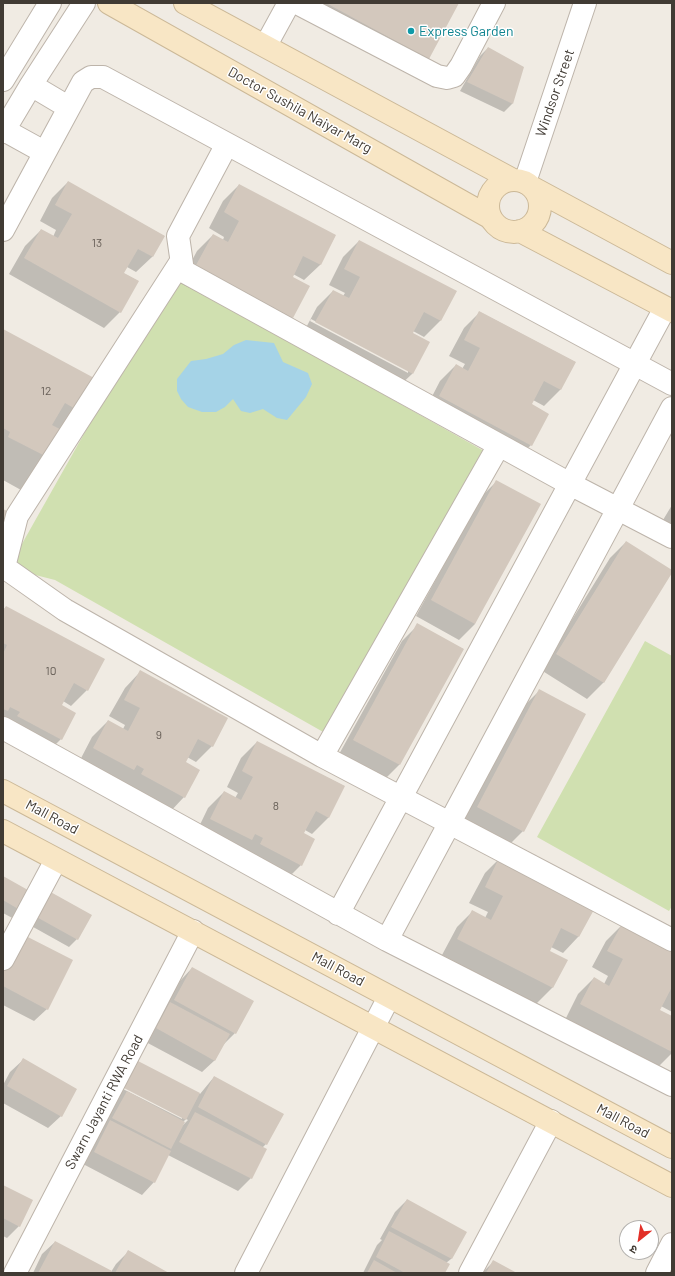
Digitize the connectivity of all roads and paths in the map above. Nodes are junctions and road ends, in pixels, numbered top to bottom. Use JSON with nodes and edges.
{"nodes":[{"id":1,"x":50,"y":3,"type":"edge"},
{"id":2,"x":84,"y":3,"type":"edge"},
{"id":3,"x":109,"y":3,"type":"edge"},
{"id":4,"x":185,"y":3,"type":"edge"},
{"id":5,"x":289,"y":3,"type":"edge"},
{"id":6,"x":298,"y":3,"type":"edge"},
{"id":7,"x":494,"y":3,"type":"edge"},
{"id":8,"x":585,"y":3,"type":"edge"},
{"id":9,"x":266,"y":45,"type":"junction"},
{"id":10,"x":3,"y":80,"type":"edge"},
{"id":11,"x":31,"y":85,"type":"junction"},
{"id":12,"x":68,"y":107,"type":"junction"},
{"id":13,"x":4,"y":131,"type":"edge"},
{"id":14,"x":227,"y":144,"type":"junction"},
{"id":15,"x":44,"y":152,"type":"junction"},
{"id":16,"x":524,"y":183,"type":"junction"},
{"id":17,"x":491,"y":218,"type":"junction"},
{"id":18,"x":3,"y":230,"type":"edge"},
{"id":19,"x":520,"y":231,"type":"junction"},
{"id":20,"x":180,"y":263,"type":"junction"},
{"id":21,"x":672,"y":263,"type":"edge"},
{"id":22,"x":669,"y":310,"type":"edge"},
{"id":23,"x":635,"y":365,"type":"junction"},
{"id":24,"x":672,"y":384,"type":"edge"},
{"id":25,"x":672,"y":408,"type":"edge"},
{"id":26,"x":499,"y":445,"type":"junction"},
{"id":27,"x":570,"y":484,"type":"junction"},
{"id":28,"x":618,"y":509,"type":"junction"},
{"id":29,"x":672,"y":537,"type":"edge"},
{"id":30,"x":3,"y":728,"type":"edge"},
{"id":31,"x":322,"y":756,"type":"junction"},
{"id":32,"x":3,"y":791,"type":"edge"},
{"id":33,"x":401,"y":797,"type":"junction"},
{"id":34,"x":450,"y":822,"type":"junction"},
{"id":35,"x":3,"y":831,"type":"edge"},
{"id":36,"x":56,"y":860,"type":"junction"},
{"id":37,"x":338,"y":914,"type":"junction"},
{"id":38,"x":193,"y":931,"type":"junction"},
{"id":39,"x":387,"y":940,"type":"junction"},
{"id":40,"x":672,"y":940,"type":"edge"},
{"id":41,"x":3,"y":959,"type":"edge"},
{"id":42,"x":389,"y":997,"type":"junction"},
{"id":43,"x":374,"y":1026,"type":"junction"},
{"id":44,"x":672,"y":1086,"type":"edge"},
{"id":45,"x":551,"y":1121,"type":"junction"},
{"id":46,"x":672,"y":1147,"type":"edge"},
{"id":47,"x":672,"y":1186,"type":"edge"},
{"id":48,"x":672,"y":1244,"type":"edge"},
{"id":49,"x":15,"y":1273,"type":"edge"},
{"id":50,"x":246,"y":1273,"type":"edge"},
{"id":51,"x":470,"y":1273,"type":"edge"},
{"id":52,"x":657,"y":1273,"type":"edge"}],
"edges":[{"from":1,"to":10,"type":"street"},
{"from":2,"to":11,"type":"street"},
{"from":3,"to":17,"type":"street","name":"Doctor Sushila Naiyar Marg"},
{"from":4,"to":9,"type":"street"},
{"from":5,"to":9,"type":"street"},
{"from":6,"to":7,"type":"street"},
{"from":8,"to":16,"type":"street","name":"Windsor Street"},
{"from":9,"to":16,"type":"street"},
{"from":11,"to":12,"type":"street"},
{"from":11,"to":13,"type":"street"},
{"from":12,"to":14,"type":"street"},
{"from":12,"to":15,"type":"street"},
{"from":13,"to":15,"type":"street"},
{"from":14,"to":20,"type":"street"},
{"from":14,"to":23,"type":"street"},
{"from":15,"to":18,"type":"street"},
{"from":16,"to":17,"type":"street"},
{"from":16,"to":19,"type":"street"},
{"from":16,"to":21,"type":"street"},
{"from":17,"to":19,"type":"street","name":"Doctor Sushila Naiyar Marg"},
{"from":19,"to":22,"type":"street","name":"Doctor Sushila Naiyar Marg"},
{"from":20,"to":26,"type":"street"},
{"from":20,"to":31,"type":"street"},
{"from":22,"to":23,"type":"street"},
{"from":23,"to":24,"type":"street"},
{"from":23,"to":27,"type":"street"},
{"from":25,"to":28,"type":"street"},
{"from":26,"to":27,"type":"street"},
{"from":26,"to":31,"type":"street"},
{"from":27,"to":28,"type":"street"},
{"from":27,"to":33,"type":"street"},
{"from":28,"to":29,"type":"street"},
{"from":28,"to":34,"type":"street"},
{"from":30,"to":37,"type":"street"},
{"from":31,"to":33,"type":"street"},
{"from":32,"to":42,"type":"street","name":"Mall Road"},
{"from":33,"to":34,"type":"street"},
{"from":33,"to":37,"type":"street"},
{"from":34,"to":39,"type":"street"},
{"from":34,"to":40,"type":"street"},
{"from":35,"to":36,"type":"street"},
{"from":36,"to":38,"type":"street"},
{"from":36,"to":41,"type":"street"},
{"from":37,"to":39,"type":"street"},
{"from":38,"to":43,"type":"street"},
{"from":38,"to":49,"type":"street","name":"Swarn Jayanti RWA Road"},
{"from":39,"to":44,"type":"street"},
{"from":42,"to":43,"type":"street"},
{"from":42,"to":46,"type":"street","name":"Mall Road"},
{"from":43,"to":45,"type":"street"},
{"from":43,"to":50,"type":"street"},
{"from":45,"to":47,"type":"street"},
{"from":45,"to":51,"type":"street"},
{"from":48,"to":52,"type":"street"}]}
